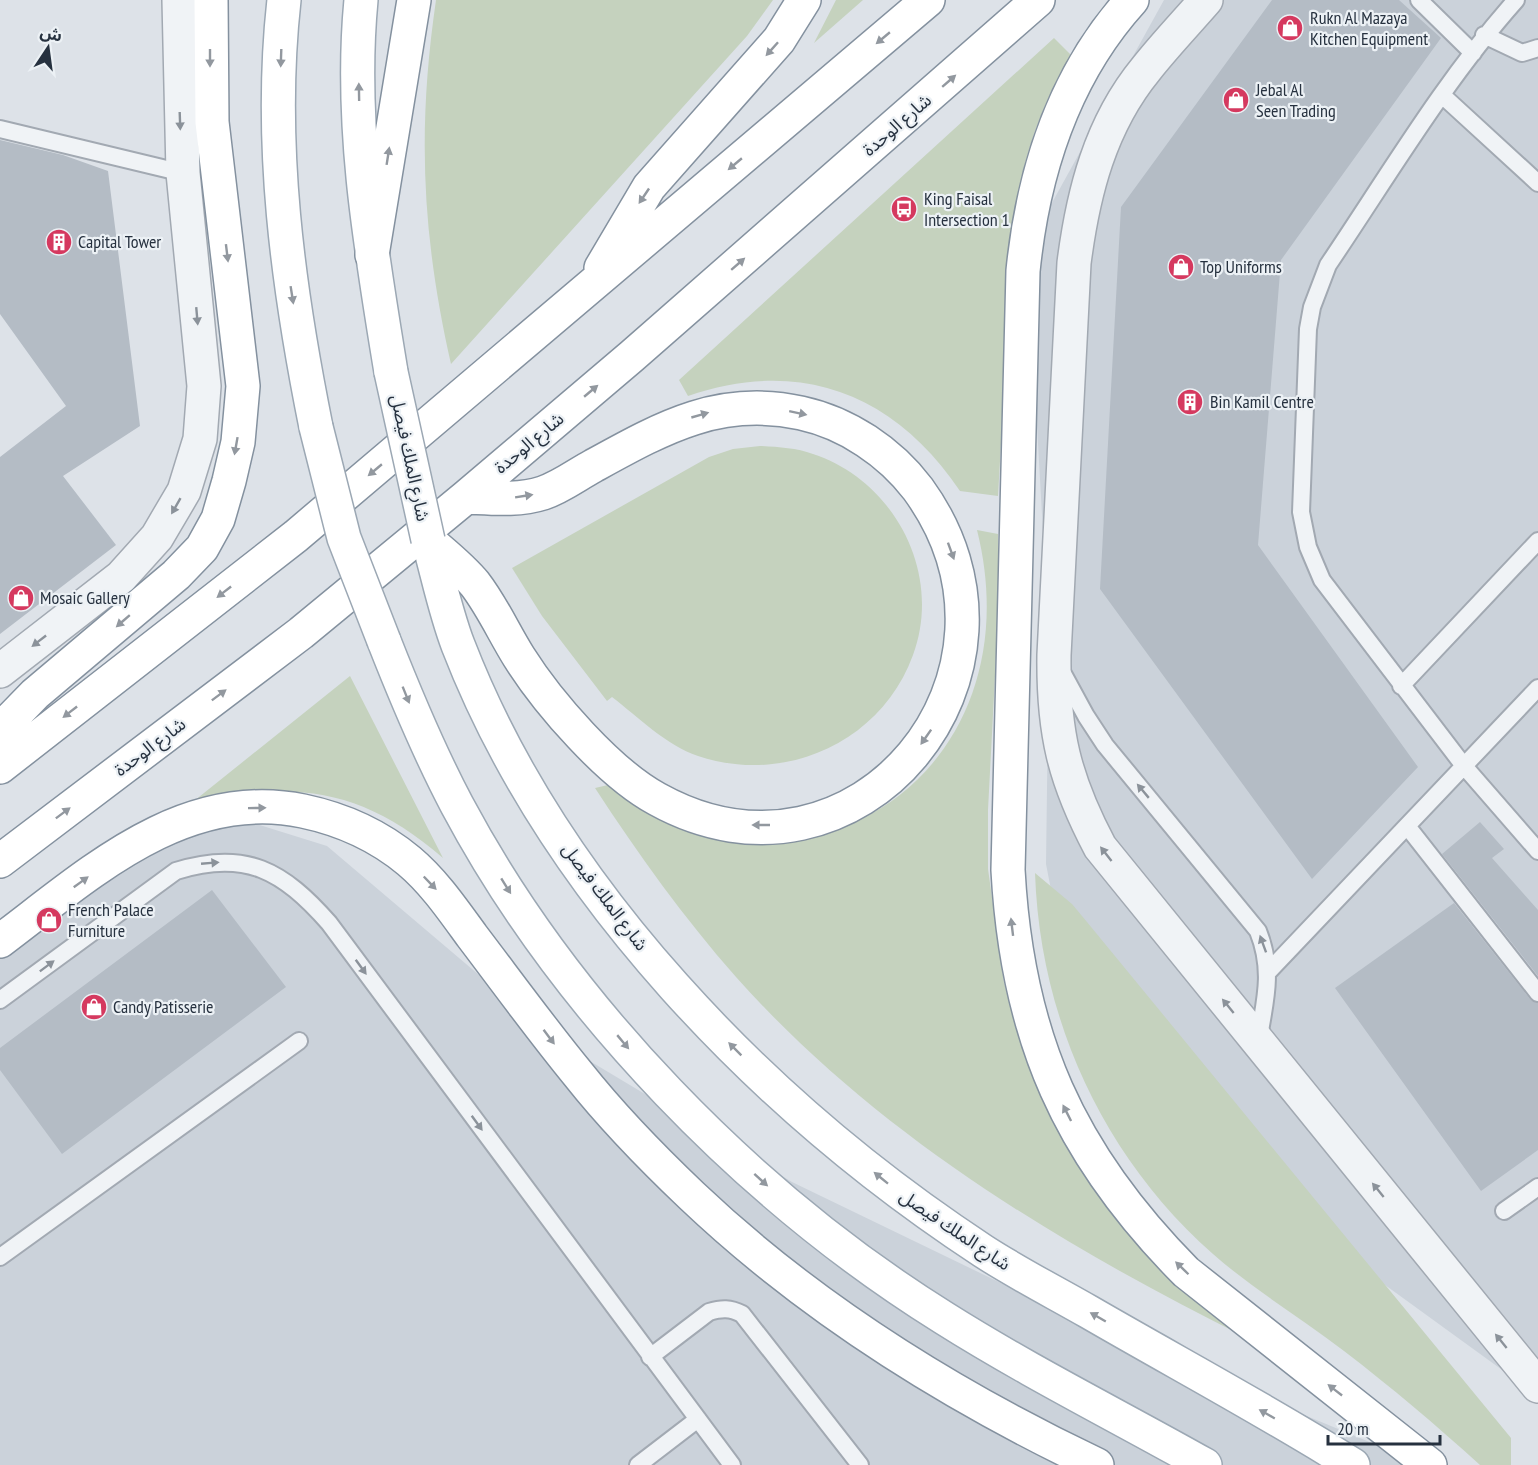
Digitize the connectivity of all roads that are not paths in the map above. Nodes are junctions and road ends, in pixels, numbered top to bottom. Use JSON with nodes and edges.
{"nodes":[{"id":1,"x":179,"y":0,"type":"edge"},
{"id":2,"x":212,"y":0,"type":"edge"},
{"id":3,"x":284,"y":0,"type":"edge"},
{"id":4,"x":361,"y":0,"type":"edge"},
{"id":5,"x":414,"y":0,"type":"edge"},
{"id":6,"x":804,"y":0,"type":"edge"},
{"id":7,"x":928,"y":0,"type":"edge"},
{"id":8,"x":1038,"y":0,"type":"edge"},
{"id":9,"x":1132,"y":0,"type":"edge"},
{"id":10,"x":1206,"y":0,"type":"edge"},
{"id":11,"x":1419,"y":0,"type":"edge"},
{"id":12,"x":1516,"y":0,"type":"edge"},
{"id":13,"x":1484,"y":35,"type":"junction"},
{"id":14,"x":1538,"y":48,"type":"edge"},
{"id":15,"x":1473,"y":53,"type":"junction"},
{"id":16,"x":1442,"y":96,"type":"junction"},
{"id":17,"x":0,"y":129,"type":"edge"},
{"id":18,"x":183,"y":172,"type":"junction"},
{"id":19,"x":1538,"y":183,"type":"edge"},
{"id":20,"x":372,"y":255,"type":"junction"},
{"id":21,"x":589,"y":289,"type":"junction"},
{"id":22,"x":466,"y":497,"type":"junction"},
{"id":23,"x":428,"y":540,"type":"junction"},
{"id":24,"x":1538,"y":542,"type":"edge"},
{"id":25,"x":1054,"y":655,"type":"junction"},
{"id":26,"x":2,"y":665,"type":"edge"},
{"id":27,"x":1401,"y":686,"type":"junction"},
{"id":28,"x":1538,"y":688,"type":"edge"},
{"id":29,"x":0,"y":730,"type":"edge"},
{"id":30,"x":1464,"y":766,"type":"junction"},
{"id":31,"x":0,"y":767,"type":"edge"},
{"id":32,"x":1407,"y":826,"type":"junction"},
{"id":33,"x":1538,"y":851,"type":"edge"},
{"id":34,"x":0,"y":861,"type":"edge"},
{"id":35,"x":0,"y":941,"type":"edge"},
{"id":36,"x":1269,"y":971,"type":"junction"},
{"id":37,"x":1538,"y":993,"type":"edge"},
{"id":38,"x":0,"y":1000,"type":"edge"},
{"id":39,"x":299,"y":1041,"type":"dead end"},
{"id":40,"x":1258,"y":1043,"type":"junction"},
{"id":41,"x":1538,"y":1187,"type":"edge"},
{"id":42,"x":1504,"y":1211,"type":"dead end"},
{"id":43,"x":0,"y":1257,"type":"edge"},
{"id":44,"x":650,"y":1357,"type":"junction"},
{"id":45,"x":1538,"y":1386,"type":"edge"},
{"id":46,"x":698,"y":1419,"type":"junction"},
{"id":47,"x":638,"y":1465,"type":"edge"},
{"id":48,"x":732,"y":1465,"type":"edge"},
{"id":49,"x":860,"y":1465,"type":"edge"},
{"id":50,"x":1097,"y":1465,"type":"edge"},
{"id":51,"x":1205,"y":1465,"type":"edge"},
{"id":52,"x":1353,"y":1465,"type":"edge"},
{"id":53,"x":1430,"y":1465,"type":"edge"}],
"edges":[{"from":1,"to":18,"type":"street","one_way":true},
{"from":2,"to":29,"type":"main road","one_way":true},
{"from":3,"to":51,"type":"main road","one_way":true,"bridge":true},
{"from":20,"to":4,"type":"main road","name":"شارع الملك فيصل","one_way":true},
{"from":20,"to":5,"type":"main road","one_way":true},
{"from":6,"to":21,"type":"main road","one_way":true},
{"from":7,"to":21,"type":"main road","one_way":true},
{"from":22,"to":8,"type":"main road","name":"شارع الوحدة","one_way":true},
{"from":53,"to":9,"type":"main road","one_way":true},
{"from":10,"to":25,"type":"street"},
{"from":11,"to":15,"type":"lane"},
{"from":12,"to":13,"type":"lane"},
{"from":13,"to":14,"type":"lane"},
{"from":13,"to":15,"type":"lane"},
{"from":15,"to":16,"type":"lane"},
{"from":16,"to":19,"type":"lane"},
{"from":16,"to":27,"type":"lane"},
{"from":17,"to":18,"type":"lane"},
{"from":18,"to":26,"type":"street","one_way":true},
{"from":20,"to":23,"type":"main road","name":"شارع الملك فيصل","bridge":true},
{"from":21,"to":31,"type":"main road","one_way":true},
{"from":22,"to":23,"type":"main road","one_way":true},
{"from":34,"to":22,"type":"main road","name":"شارع الوحدة","one_way":true},
{"from":52,"to":23,"type":"main road","name":"شارع الملك فيصل","one_way":true},
{"from":24,"to":27,"type":"lane"},
{"from":36,"to":25,"type":"lane","one_way":true},
{"from":40,"to":25,"type":"street","one_way":true},
{"from":27,"to":30,"type":"lane"},
{"from":28,"to":30,"type":"lane"},
{"from":30,"to":32,"type":"lane"},
{"from":30,"to":33,"type":"lane"},
{"from":32,"to":36,"type":"lane"},
{"from":32,"to":37,"type":"lane"},
{"from":35,"to":50,"type":"main road","one_way":true},
{"from":36,"to":40,"type":"lane"},
{"from":38,"to":44,"type":"lane","one_way":true},
{"from":39,"to":43,"type":"lane"},
{"from":45,"to":40,"type":"street","one_way":true},
{"from":41,"to":42,"type":"lane"},
{"from":44,"to":46,"type":"lane"},
{"from":44,"to":49,"type":"lane"},
{"from":46,"to":47,"type":"lane"},
{"from":46,"to":48,"type":"lane"}]}
